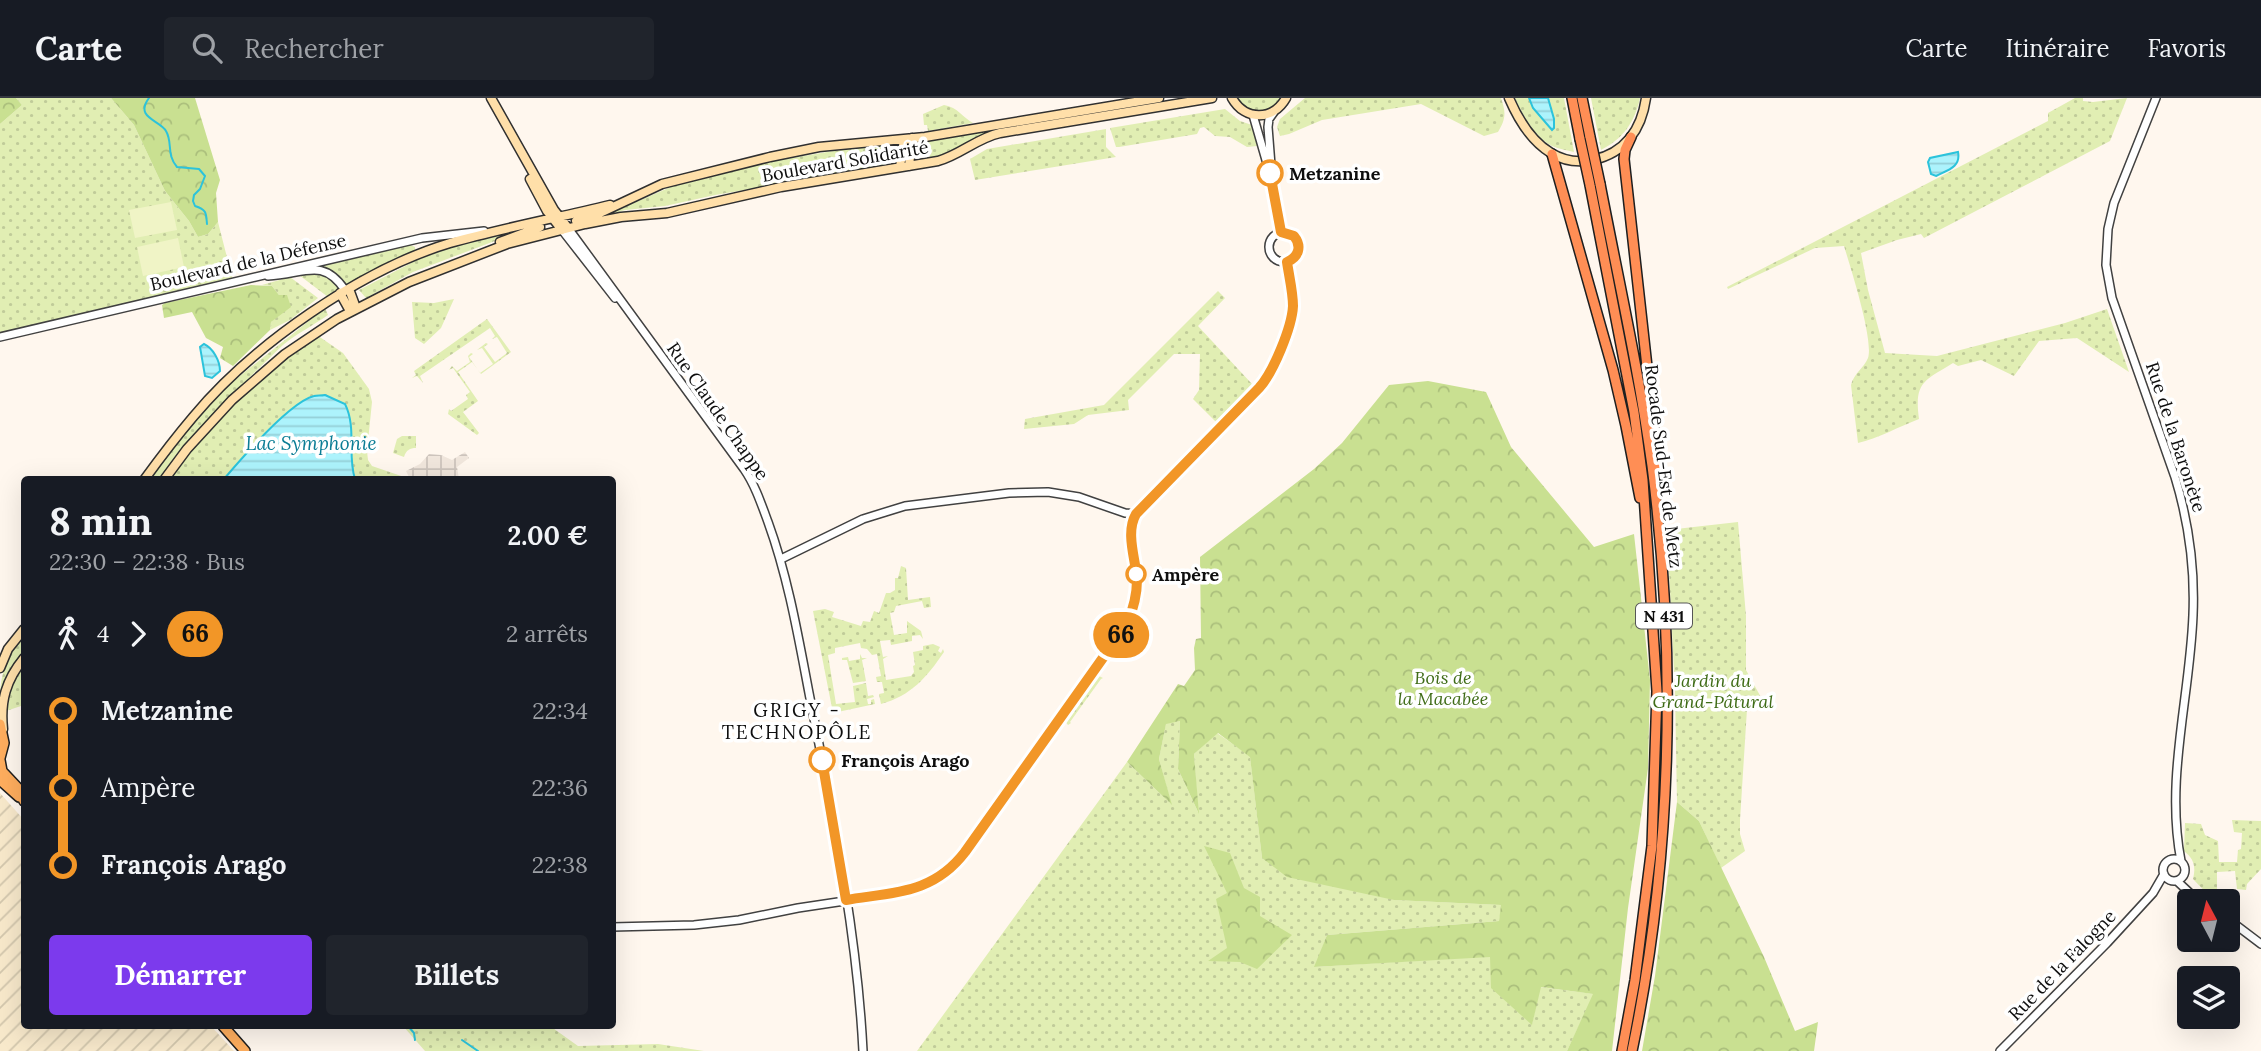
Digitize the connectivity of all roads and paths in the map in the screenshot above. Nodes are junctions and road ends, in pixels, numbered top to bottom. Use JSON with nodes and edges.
{"nodes":[{"id":1,"x":491,"y":98,"type":"edge"},
{"id":2,"x":1158,"y":98,"type":"edge"},
{"id":3,"x":1212,"y":98,"type":"edge"},
{"id":4,"x":1221,"y":98,"type":"edge"},
{"id":5,"x":1509,"y":98,"type":"edge"},
{"id":6,"x":1572,"y":98,"type":"edge"},
{"id":7,"x":1582,"y":98,"type":"edge"},
{"id":8,"x":1646,"y":98,"type":"edge"},
{"id":9,"x":2156,"y":98,"type":"edge"},
{"id":10,"x":1287,"y":99,"type":"edge"},
{"id":11,"x":1234,"y":101,"type":"edge"},
{"id":12,"x":1274,"y":112,"type":"junction"},
{"id":13,"x":1253,"y":116,"type":"junction"},
{"id":14,"x":1631,"y":137,"type":"junction"},
{"id":15,"x":1585,"y":138,"type":"junction"},
{"id":16,"x":908,"y":139,"type":"junction"},
{"id":17,"x":1552,"y":154,"type":"junction"},
{"id":18,"x":905,"y":166,"type":"junction"},
{"id":19,"x":1272,"y":178,"type":"junction"},
{"id":20,"x":1595,"y":185,"type":"junction"},
{"id":21,"x":561,"y":224,"type":"junction"},
{"id":22,"x":506,"y":230,"type":"junction"},
{"id":23,"x":1281,"y":232,"type":"junction"},
{"id":24,"x":1287,"y":262,"type":"junction"},
{"id":25,"x":249,"y":278,"type":"junction"},
{"id":26,"x":345,"y":291,"type":"junction"},
{"id":27,"x":353,"y":309,"type":"junction"},
{"id":28,"x":0,"y":337,"type":"edge"},
{"id":29,"x":147,"y":476,"type":"edge"},
{"id":30,"x":167,"y":476,"type":"edge"},
{"id":31,"x":1108,"y":508,"type":"junction"},
{"id":32,"x":1136,"y":514,"type":"junction"},
{"id":33,"x":1131,"y":527,"type":"junction"},
{"id":34,"x":1649,"y":546,"type":"junction"},
{"id":35,"x":781,"y":559,"type":"junction"},
{"id":36,"x":1662,"y":560,"type":"junction"},
{"id":37,"x":21,"y":633,"type":"edge"},
{"id":38,"x":21,"y":663,"type":"edge"},
{"id":39,"x":0,"y":668,"type":"edge"},
{"id":40,"x":1,"y":727,"type":"edge"},
{"id":41,"x":0,"y":759,"type":"edge"},
{"id":42,"x":0,"y":780,"type":"edge"},
{"id":43,"x":21,"y":794,"type":"edge"},
{"id":44,"x":21,"y":799,"type":"edge"},
{"id":45,"x":2177,"y":839,"type":"junction"},
{"id":46,"x":2169,"y":860,"type":"junction"},
{"id":47,"x":2180,"y":861,"type":"junction"},
{"id":48,"x":2164,"y":874,"type":"junction"},
{"id":49,"x":2177,"y":879,"type":"junction"},
{"id":50,"x":846,"y":900,"type":"junction"},
{"id":51,"x":2146,"y":901,"type":"junction"},
{"id":52,"x":616,"y":927,"type":"edge"},
{"id":53,"x":2240,"y":928,"type":"edge"},
{"id":54,"x":2261,"y":944,"type":"edge"},
{"id":55,"x":226,"y":1029,"type":"edge"},
{"id":56,"x":246,"y":1051,"type":"edge"},
{"id":57,"x":863,"y":1051,"type":"edge"},
{"id":58,"x":1622,"y":1051,"type":"edge"},
{"id":59,"x":1632,"y":1051,"type":"edge"},
{"id":60,"x":2000,"y":1051,"type":"edge"}],
"edges":[{"from":1,"to":21,"type":"main road"},
{"from":2,"to":16,"type":"main road","name":"Boulevard Solidarité"},
{"from":3,"to":18,"type":"main road","name":"Boulevard Solidarité"},
{"from":4,"to":11,"type":"main road"},
{"from":5,"to":17,"type":"main road"},
{"from":6,"to":15,"type":"highway","name":"Rocade Sud-Est de Metz","number":"N 431"},
{"from":7,"to":15,"type":"highway","name":"Rocade Sud-Est de Metz","number":"N 431"},
{"from":8,"to":14,"type":"main road"},
{"from":9,"to":45,"type":"street","name":"Rue de la Baronète"},
{"from":10,"to":12,"type":"main road"},
{"from":11,"to":13,"type":"main road"},
{"from":12,"to":13,"type":"main road"},
{"from":12,"to":19,"type":"street"},
{"from":13,"to":19,"type":"street"},
{"from":14,"to":17,"type":"main road"},
{"from":14,"to":36,"type":"highway"},
{"from":15,"to":20,"type":"highway","name":"Rocade Sud-Est de Metz","number":"N 431","bridge":true},
{"from":16,"to":18,"type":"main road"},
{"from":16,"to":21,"type":"main road","name":"Boulevard Solidarité"},
{"from":17,"to":34,"type":"highway"},
{"from":18,"to":21,"type":"main road","name":"Boulevard Solidarité"},
{"from":19,"to":23,"type":"street"},
{"from":20,"to":34,"type":"highway","name":"Rocade Sud-Est de Metz","number":"N 431"},
{"from":20,"to":36,"type":"highway","name":"Rocade Sud-Est de Metz","number":"N 431"},
{"from":21,"to":22,"type":"main road","name":"Boulevard Solidarité"},
{"from":21,"to":27,"type":"main road","name":"Boulevard Solidarité"},
{"from":21,"to":35,"type":"street","name":"Rue Claude Chappe"},
{"from":22,"to":25,"type":"street","name":"Boulevard de la Défense"},
{"from":22,"to":26,"type":"main road","name":"Boulevard Solidarité"},
{"from":23,"to":24,"type":"street"},
{"from":23,"to":24,"type":"street"},
{"from":24,"to":32,"type":"street"},
{"from":25,"to":26,"type":"street"},
{"from":25,"to":28,"type":"street","name":"Boulevard de la Défense"},
{"from":26,"to":27,"type":"main road"},
{"from":26,"to":29,"type":"main road","name":"Boulevard Solidarité"},
{"from":27,"to":30,"type":"main road","name":"Boulevard Solidarité"},
{"from":31,"to":32,"type":"street"},
{"from":31,"to":33,"type":"street"},
{"from":31,"to":35,"type":"street"},
{"from":32,"to":33,"type":"street"},
{"from":33,"to":50,"type":"street"},
{"from":34,"to":58,"type":"highway","name":"Rocade Sud-Est de Metz","number":"N 431"},
{"from":35,"to":50,"type":"street","name":"Rue Claude Chappe"},
{"from":36,"to":59,"type":"highway","name":"Rocade Sud-Est de Metz","number":"N 431"},
{"from":37,"to":39,"type":"main road"},
{"from":38,"to":40,"type":"main road"},
{"from":40,"to":41,"type":"main road"},
{"from":41,"to":43,"type":"main road"},
{"from":42,"to":44,"type":"main road"},
{"from":45,"to":46,"type":"street","name":"Rue de la Baronète"},
{"from":45,"to":47,"type":"street","name":"Rue de la Baronète"},
{"from":46,"to":47,"type":"street"},
{"from":46,"to":48,"type":"street"},
{"from":47,"to":49,"type":"street"},
{"from":48,"to":49,"type":"street"},
{"from":48,"to":51,"type":"street","name":"Rue de la Falogne"},
{"from":49,"to":51,"type":"street","name":"Rue de la Falogne"},
{"from":50,"to":52,"type":"street"},
{"from":50,"to":57,"type":"street","name":"Rue Claude Chappe"},
{"from":51,"to":60,"type":"street","name":"Rue de la Falogne"},
{"from":53,"to":54,"type":"street"},
{"from":55,"to":56,"type":"main road"}]}
